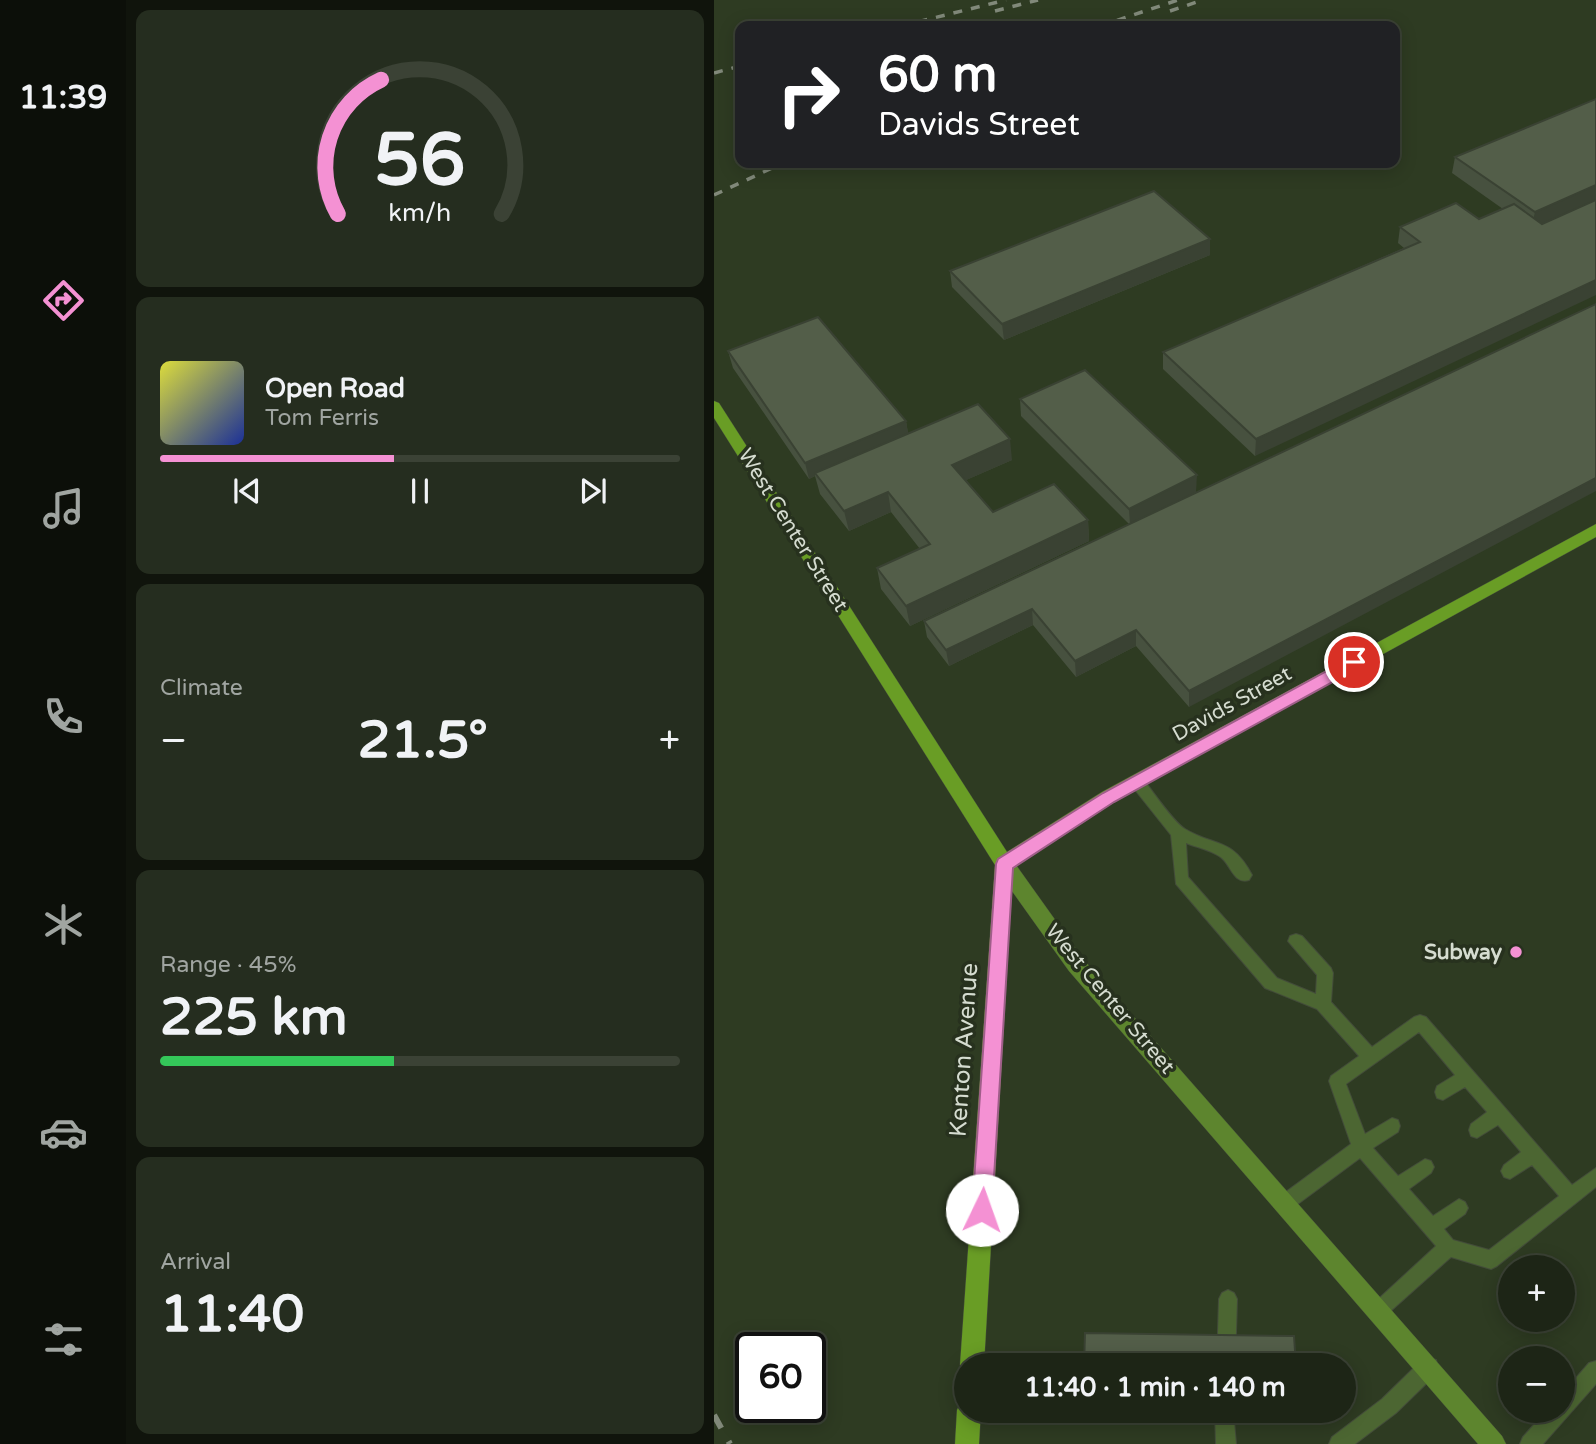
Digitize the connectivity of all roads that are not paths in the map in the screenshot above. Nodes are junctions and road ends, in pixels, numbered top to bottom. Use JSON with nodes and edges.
{"nodes":[{"id":1,"x":714,"y":406,"type":"edge"},
{"id":2,"x":1596,"y":530,"type":"edge"},
{"id":3,"x":1137,"y":782,"type":"junction"},
{"id":4,"x":1178,"y":833,"type":"junction"},
{"id":5,"x":1004,"y":864,"type":"junction"},
{"id":6,"x":1244,"y":875,"type":"dead end"},
{"id":7,"x":1296,"y":940,"type":"dead end"},
{"id":8,"x":1323,"y":1004,"type":"junction"},
{"id":9,"x":1372,"y":1058,"type":"junction"},
{"id":10,"x":1467,"y":1076,"type":"junction"},
{"id":11,"x":1443,"y":1092,"type":"dead end"},
{"id":12,"x":1498,"y":1114,"type":"junction"},
{"id":13,"x":1392,"y":1126,"type":"dead end"},
{"id":14,"x":1477,"y":1130,"type":"dead end"},
{"id":15,"x":1362,"y":1147,"type":"junction"},
{"id":16,"x":1533,"y":1154,"type":"junction"},
{"id":17,"x":1425,"y":1167,"type":"dead end"},
{"id":18,"x":1510,"y":1171,"type":"dead end"},
{"id":19,"x":1596,"y":1176,"type":"edge"},
{"id":20,"x":1397,"y":1187,"type":"junction"},
{"id":21,"x":1571,"y":1198,"type":"junction"},
{"id":22,"x":1285,"y":1203,"type":"junction"},
{"id":23,"x":1459,"y":1208,"type":"dead end"},
{"id":24,"x":1432,"y":1228,"type":"junction"},
{"id":25,"x":1448,"y":1247,"type":"junction"},
{"id":26,"x":1228,"y":1299,"type":"dead end"},
{"id":27,"x":1379,"y":1310,"type":"junction"},
{"id":28,"x":973,"y":1353,"type":"edge"},
{"id":29,"x":1226,"y":1353,"type":"edge"},
{"id":30,"x":1429,"y":1367,"type":"junction"},
{"id":31,"x":1596,"y":1370,"type":"edge"},
{"id":32,"x":1575,"y":1393,"type":"edge"},
{"id":33,"x":969,"y":1423,"type":"edge"},
{"id":34,"x":1225,"y":1423,"type":"edge"},
{"id":35,"x":1549,"y":1423,"type":"edge"},
{"id":36,"x":970,"y":1443,"type":"edge"},
{"id":37,"x":1226,"y":1444,"type":"edge"},
{"id":38,"x":1339,"y":1444,"type":"edge"},
{"id":39,"x":1493,"y":1444,"type":"edge"},
{"id":40,"x":1530,"y":1444,"type":"edge"}],
"edges":[{"from":1,"to":5,"type":"main road","name":"West Center Street"},
{"from":2,"to":3,"type":"main road","name":"Davids Street"},
{"from":3,"to":4,"type":"lane"},
{"from":3,"to":5,"type":"main road","name":"Davids Street"},
{"from":4,"to":6,"type":"lane"},
{"from":4,"to":8,"type":"lane"},
{"from":5,"to":22,"type":"main road","name":"West Center Street"},
{"from":5,"to":28,"type":"main road","name":"Kenton Avenue"},
{"from":7,"to":8,"type":"lane"},
{"from":8,"to":9,"type":"lane"},
{"from":9,"to":10,"type":"lane"},
{"from":9,"to":15,"type":"lane"},
{"from":10,"to":11,"type":"lane"},
{"from":10,"to":12,"type":"lane"},
{"from":12,"to":14,"type":"lane"},
{"from":12,"to":16,"type":"lane"},
{"from":13,"to":15,"type":"lane"},
{"from":15,"to":20,"type":"lane"},
{"from":15,"to":22,"type":"lane"},
{"from":16,"to":18,"type":"lane"},
{"from":16,"to":21,"type":"lane"},
{"from":17,"to":20,"type":"lane"},
{"from":19,"to":21,"type":"lane"},
{"from":20,"to":24,"type":"lane"},
{"from":21,"to":25,"type":"lane"},
{"from":22,"to":27,"type":"main road","name":"West Center Street"},
{"from":23,"to":24,"type":"lane"},
{"from":24,"to":25,"type":"lane"},
{"from":25,"to":27,"type":"lane"},
{"from":26,"to":29,"type":"lane"},
{"from":27,"to":30,"type":"main road","name":"West Center Street"},
{"from":30,"to":38,"type":"lane"},
{"from":30,"to":39,"type":"main road","name":"West Center Street"},
{"from":31,"to":32,"type":"lane"},
{"from":33,"to":36,"type":"main road"},
{"from":34,"to":37,"type":"lane"},
{"from":35,"to":40,"type":"lane"}]}
